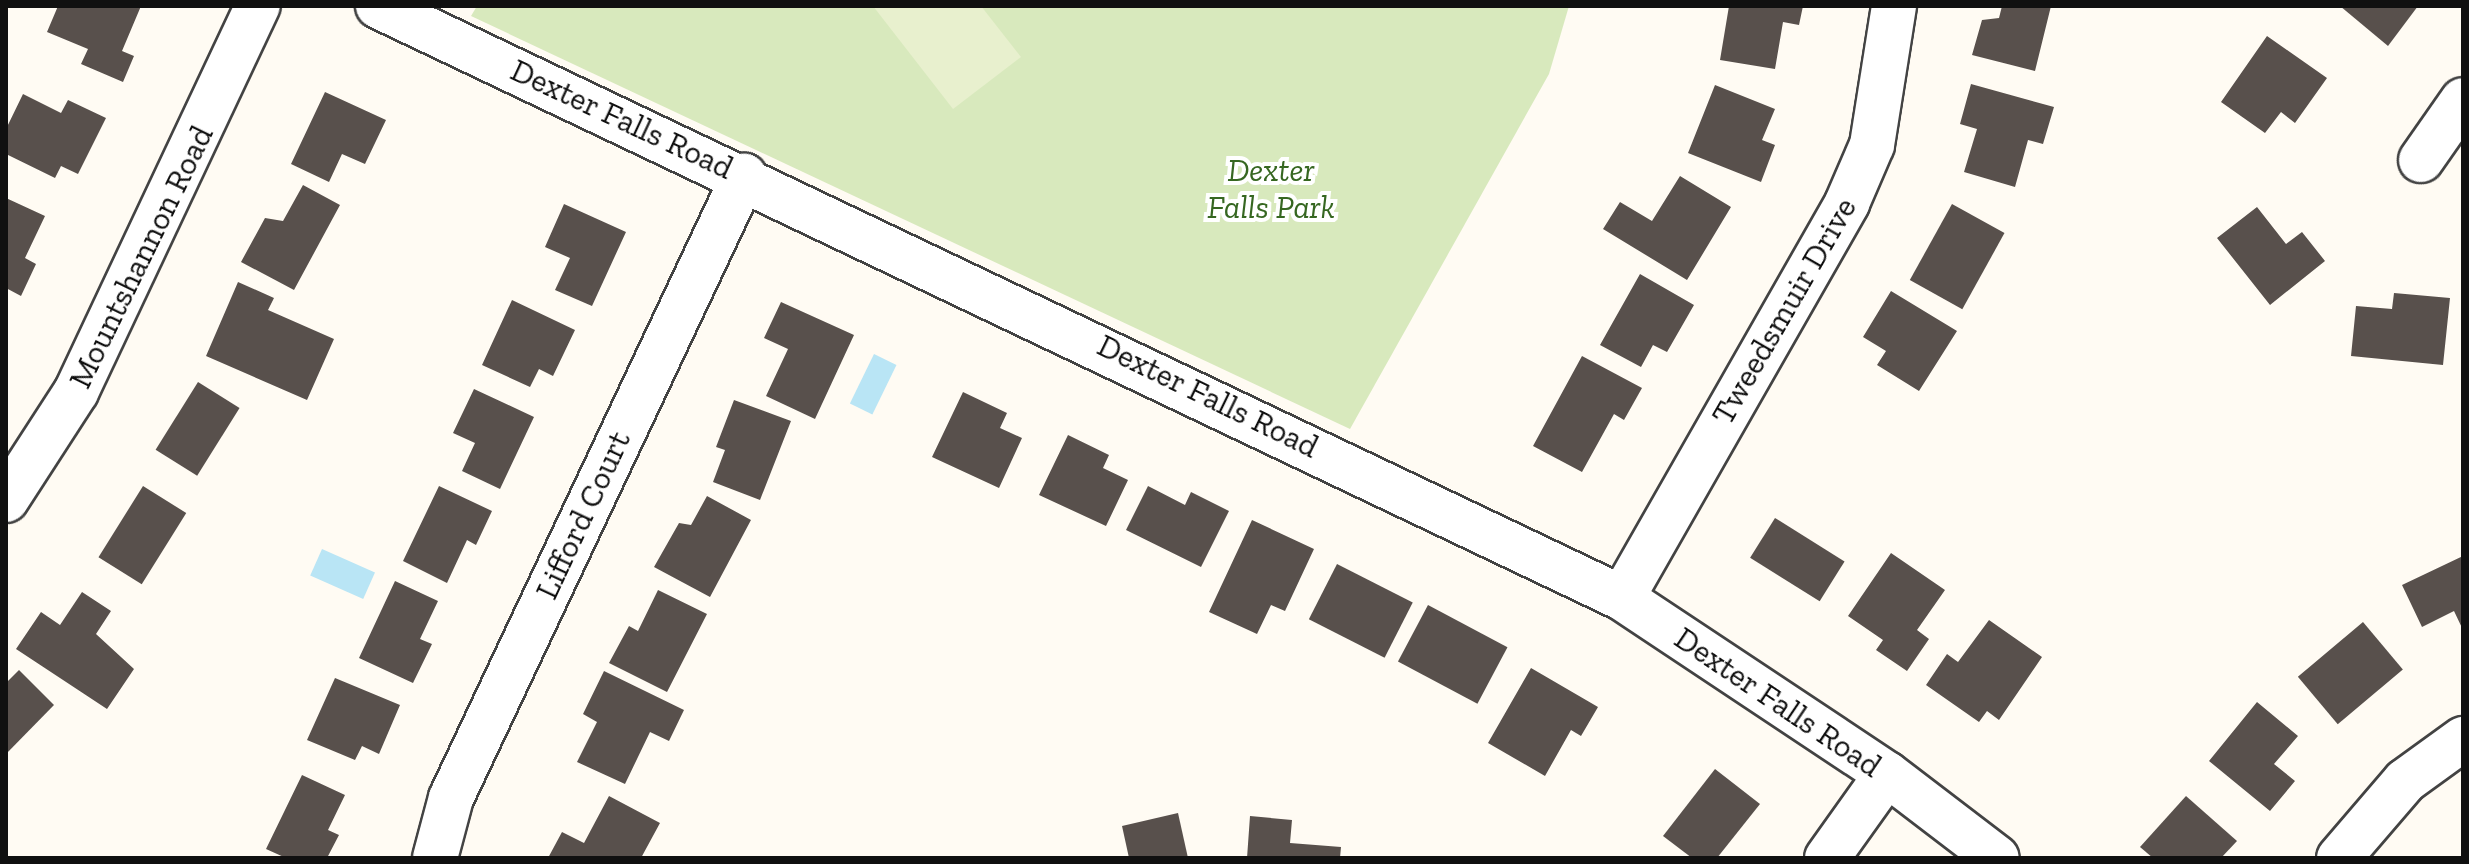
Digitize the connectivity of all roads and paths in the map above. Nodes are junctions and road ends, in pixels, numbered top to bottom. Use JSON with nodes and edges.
{"nodes":[{"id":1,"x":258,"y":6,"type":"edge"},
{"id":2,"x":378,"y":6,"type":"edge"},
{"id":3,"x":1894,"y":6,"type":"edge"},
{"id":4,"x":2463,"y":100,"type":"edge"},
{"id":5,"x":2421,"y":160,"type":"dead end"},
{"id":6,"x":744,"y":176,"type":"junction"},
{"id":7,"x":6,"y":500,"type":"edge"},
{"id":8,"x":1622,"y":598,"type":"junction"},
{"id":9,"x":2463,"y":739,"type":"edge"},
{"id":10,"x":1887,"y":774,"type":"junction"},
{"id":11,"x":435,"y":858,"type":"edge"},
{"id":12,"x":1827,"y":858,"type":"edge"},
{"id":13,"x":1997,"y":858,"type":"edge"},
{"id":14,"x":2339,"y":858,"type":"edge"}],
"edges":[{"from":1,"to":7,"type":"street","name":"Mountshannon Road"},
{"from":2,"to":6,"type":"street","name":"Dexter Falls Road"},
{"from":3,"to":8,"type":"street","name":"Tweedsmuir Drive"},
{"from":4,"to":5,"type":"street"},
{"from":6,"to":8,"type":"street","name":"Dexter Falls Road"},
{"from":6,"to":11,"type":"street","name":"Lifford Court"},
{"from":8,"to":10,"type":"street","name":"Dexter Falls Road"},
{"from":9,"to":14,"type":"street"},
{"from":10,"to":12,"type":"street"},
{"from":10,"to":13,"type":"street","name":"Dexter Falls Road"}]}
